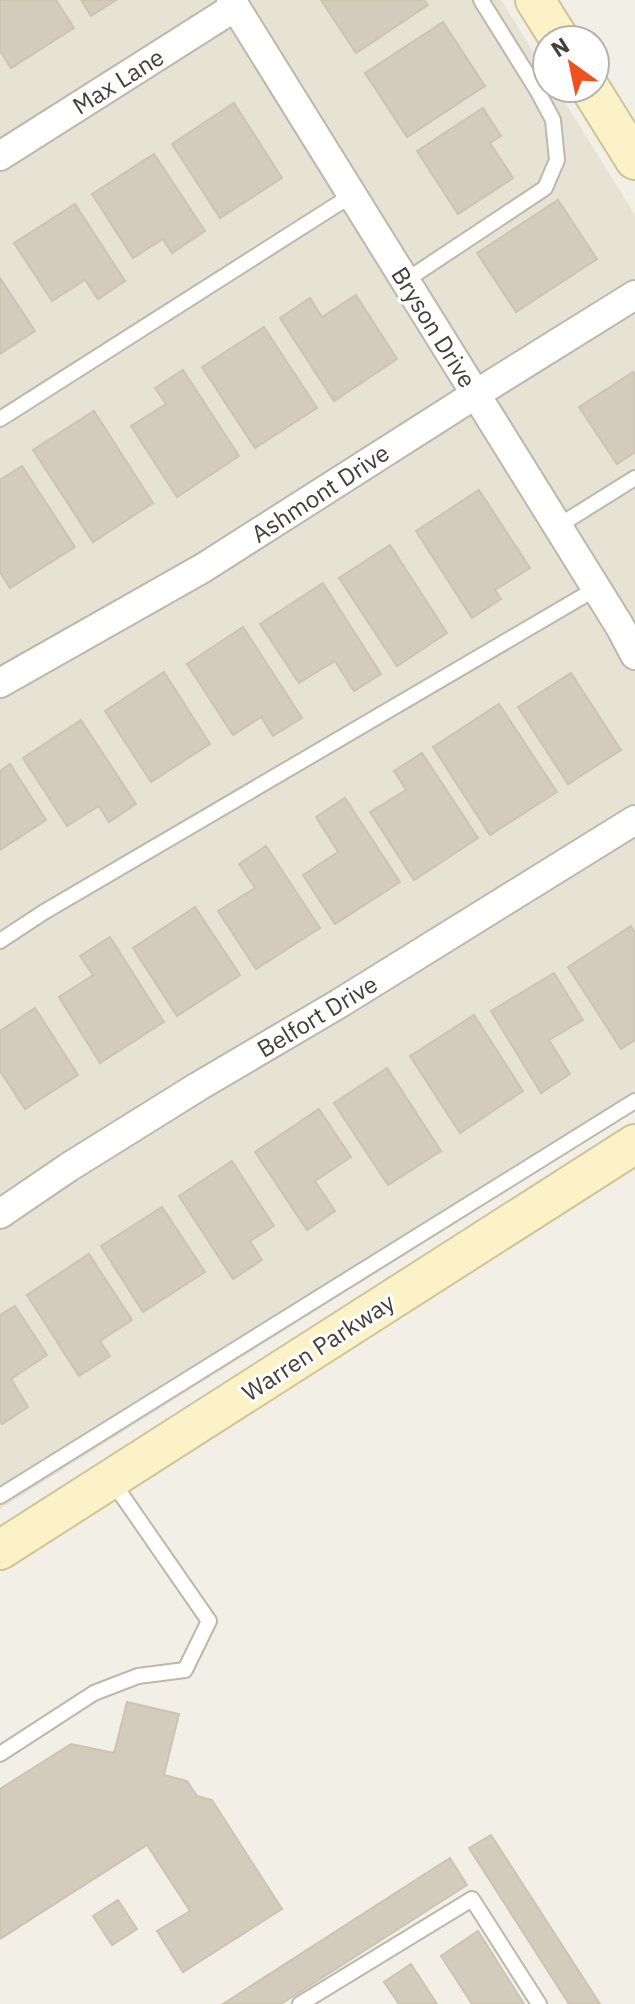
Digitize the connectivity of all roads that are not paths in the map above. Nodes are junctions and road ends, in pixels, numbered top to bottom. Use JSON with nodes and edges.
{"nodes":[{"id":1,"x":481,"y":0,"type":"edge"},
{"id":2,"x":535,"y":0,"type":"edge"},
{"id":3,"x":233,"y":4,"type":"edge"},
{"id":4,"x":550,"y":24,"type":"edge"},
{"id":5,"x":600,"y":104,"type":"edge"},
{"id":6,"x":0,"y":156,"type":"edge"},
{"id":7,"x":635,"y":160,"type":"edge"},
{"id":8,"x":352,"y":195,"type":"junction"},
{"id":9,"x":405,"y":281,"type":"junction"},
{"id":10,"x":635,"y":295,"type":"edge"},
{"id":11,"x":476,"y":394,"type":"junction"},
{"id":12,"x":0,"y":419,"type":"edge"},
{"id":13,"x":635,"y":478,"type":"edge"},
{"id":14,"x":558,"y":526,"type":"junction"},
{"id":15,"x":597,"y":588,"type":"junction"},
{"id":16,"x":635,"y":655,"type":"edge"},
{"id":17,"x":0,"y":683,"type":"edge"},
{"id":18,"x":635,"y":820,"type":"edge"},
{"id":19,"x":0,"y":941,"type":"edge"},
{"id":20,"x":635,"y":1101,"type":"edge"},
{"id":21,"x":635,"y":1144,"type":"edge"},
{"id":22,"x":0,"y":1214,"type":"edge"},
{"id":23,"x":111,"y":1479,"type":"junction"},
{"id":24,"x":0,"y":1496,"type":"edge"},
{"id":25,"x":0,"y":1550,"type":"edge"},
{"id":26,"x":0,"y":1754,"type":"edge"},
{"id":27,"x":300,"y":2004,"type":"edge"},
{"id":28,"x":539,"y":2004,"type":"edge"}],
"edges":[{"from":1,"to":9,"type":"lane"},
{"from":2,"to":4,"type":"main road"},
{"from":3,"to":6,"type":"street","name":"Max Lane"},
{"from":3,"to":8,"type":"street","name":"Bryson Drive"},
{"from":5,"to":7,"type":"main road"},
{"from":8,"to":9,"type":"street","name":"Bryson Drive"},
{"from":8,"to":12,"type":"lane"},
{"from":9,"to":11,"type":"street","name":"Bryson Drive"},
{"from":10,"to":11,"type":"street","name":"Ashmont Drive"},
{"from":11,"to":14,"type":"street","name":"Bryson Drive"},
{"from":11,"to":17,"type":"street","name":"Ashmont Drive"},
{"from":13,"to":14,"type":"lane"},
{"from":14,"to":15,"type":"street","name":"Bryson Drive"},
{"from":15,"to":16,"type":"street","name":"Bryson Drive"},
{"from":15,"to":19,"type":"lane"},
{"from":18,"to":22,"type":"street","name":"Belfort Drive"},
{"from":20,"to":24,"type":"lane"},
{"from":21,"to":23,"type":"main road","name":"Warren Parkway"},
{"from":23,"to":25,"type":"main road","name":"Warren Parkway"},
{"from":23,"to":26,"type":"lane"},
{"from":27,"to":28,"type":"lane"}]}
